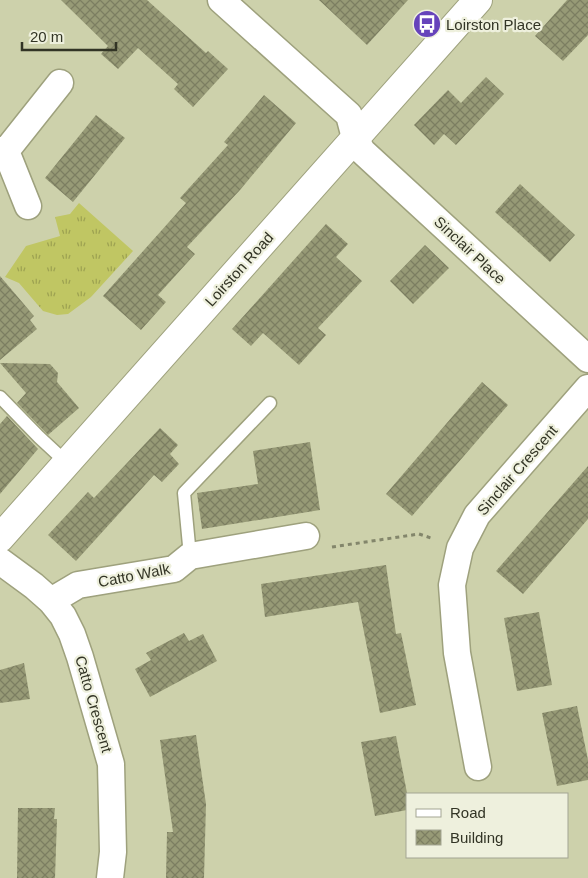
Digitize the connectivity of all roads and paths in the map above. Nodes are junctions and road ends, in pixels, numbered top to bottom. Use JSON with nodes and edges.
{"nodes":[{"id":1,"x":221,"y":0,"type":"edge"},
{"id":2,"x":478,"y":0,"type":"edge"},
{"id":3,"x":60,"y":83,"type":"dead end"},
{"id":4,"x":355,"y":138,"type":"junction"},
{"id":5,"x":3,"y":150,"type":"edge"},
{"id":6,"x":28,"y":206,"type":"dead end"},
{"id":7,"x":588,"y":359,"type":"edge"},
{"id":8,"x":588,"y":388,"type":"edge"},
{"id":9,"x":0,"y":397,"type":"edge"},
{"id":10,"x":270,"y":403,"type":"dead end"},
{"id":11,"x":67,"y":463,"type":"junction"},
{"id":12,"x":306,"y":536,"type":"joint"},
{"id":13,"x":0,"y":538,"type":"edge"},
{"id":14,"x":460,"y":548,"type":"junction"},
{"id":15,"x":190,"y":556,"type":"junction"},
{"id":16,"x":0,"y":561,"type":"edge"},
{"id":17,"x":51,"y":601,"type":"junction"},
{"id":18,"x":478,"y":766,"type":"dead end"},
{"id":19,"x":110,"y":878,"type":"edge"}],
"edges":[{"from":1,"to":4,"type":"street"},
{"from":2,"to":4,"type":"street","name":"Loirston Road"},
{"from":3,"to":5,"type":"street"},
{"from":4,"to":7,"type":"street","name":"Sinclair Place"},
{"from":4,"to":11,"type":"street","name":"Loirston Road"},
{"from":5,"to":6,"type":"street"},
{"from":8,"to":14,"type":"street","name":"Sinclair Crescent"},
{"from":9,"to":11,"type":"lane"},
{"from":10,"to":15,"type":"lane"},
{"from":11,"to":13,"type":"street","name":"Loirston Road"},
{"from":12,"to":14,"type":"path"},
{"from":12,"to":15,"type":"street","name":"Catto Walk"},
{"from":14,"to":18,"type":"street","name":"Sinclair Crescent"},
{"from":15,"to":17,"type":"street","name":"Catto Walk"},
{"from":16,"to":17,"type":"street","name":"Catto Crescent"},
{"from":17,"to":19,"type":"street","name":"Catto Crescent"}]}
